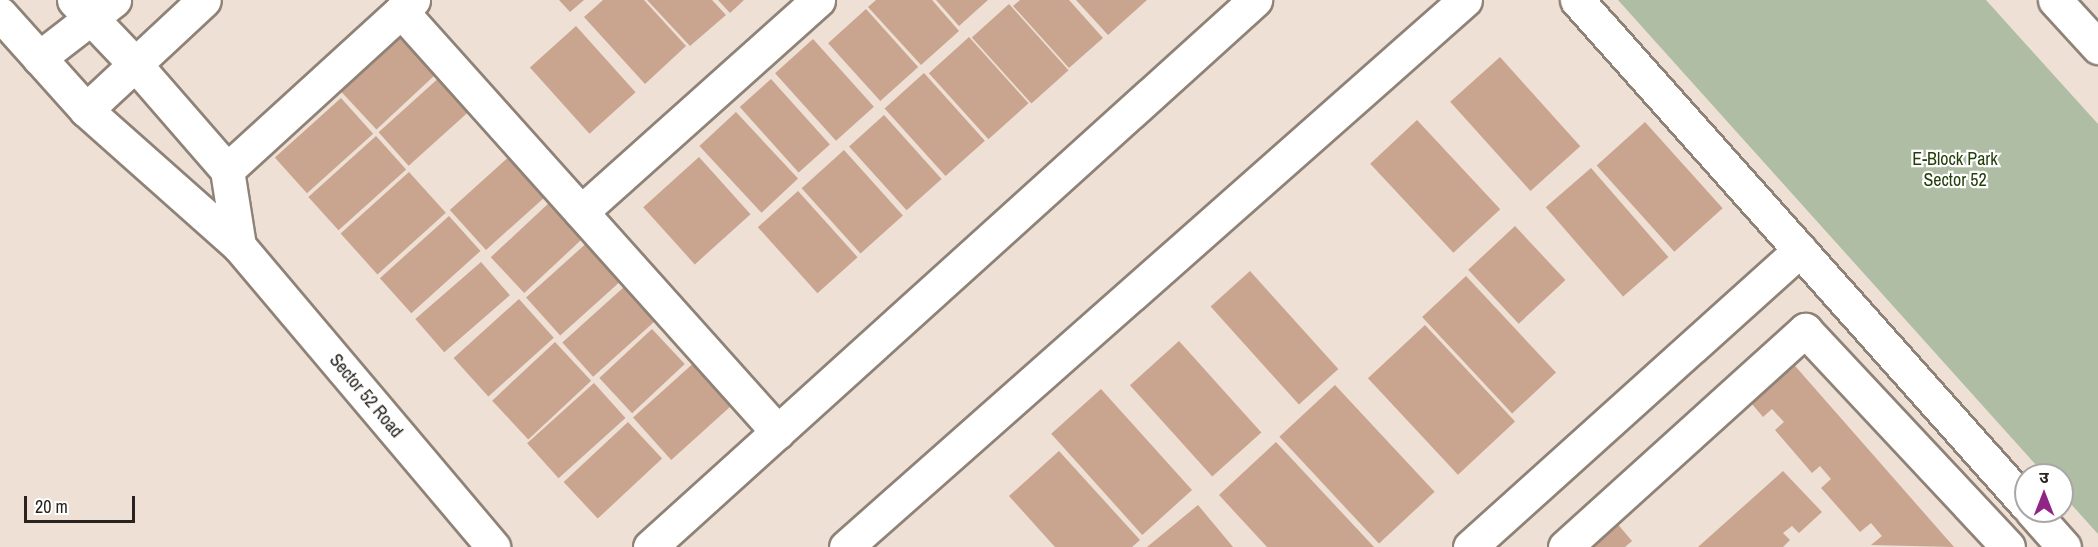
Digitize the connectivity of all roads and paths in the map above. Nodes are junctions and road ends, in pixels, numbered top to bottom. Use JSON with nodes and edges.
{"nodes":[{"id":1,"x":204,"y":0,"type":"edge"},
{"id":2,"x":818,"y":0,"type":"edge"},
{"id":3,"x":1256,"y":0,"type":"edge"},
{"id":4,"x":1465,"y":0,"type":"edge"},
{"id":5,"x":1577,"y":0,"type":"edge"},
{"id":6,"x":2055,"y":0,"type":"edge"},
{"id":7,"x":407,"y":5,"type":"edge"},
{"id":8,"x":93,"y":7,"type":"edge"},
{"id":9,"x":0,"y":14,"type":"edge"},
{"id":10,"x":2098,"y":47,"type":"edge"},
{"id":11,"x":39,"y":58,"type":"junction"},
{"id":12,"x":134,"y":63,"type":"junction"},
{"id":13,"x":86,"y":110,"type":"junction"},
{"id":14,"x":227,"y":170,"type":"junction"},
{"id":15,"x":581,"y":212,"type":"junction"},
{"id":16,"x":239,"y":246,"type":"junction"},
{"id":17,"x":1800,"y":250,"type":"junction"},
{"id":18,"x":778,"y":432,"type":"junction"},
{"id":19,"x":2014,"y":491,"type":"edge"},
{"id":20,"x":2043,"y":523,"type":"edge"},
{"id":21,"x":493,"y":547,"type":"edge"},
{"id":22,"x":650,"y":547,"type":"edge"},
{"id":23,"x":846,"y":547,"type":"edge"},
{"id":24,"x":1470,"y":547,"type":"edge"},
{"id":25,"x":1565,"y":547,"type":"edge"},
{"id":26,"x":2008,"y":547,"type":"edge"},
{"id":27,"x":2064,"y":547,"type":"edge"}],
"edges":[{"from":1,"to":12,"type":"street"},
{"from":2,"to":15,"type":"street"},
{"from":3,"to":18,"type":"street"},
{"from":4,"to":23,"type":"street"},
{"from":5,"to":17,"type":"street"},
{"from":6,"to":10,"type":"street"},
{"from":7,"to":14,"type":"street"},
{"from":7,"to":15,"type":"street"},
{"from":8,"to":11,"type":"street"},
{"from":8,"to":12,"type":"street"},
{"from":9,"to":11,"type":"street","name":"Sector 52 Road"},
{"from":11,"to":13,"type":"street","name":"Sector 52 Road"},
{"from":12,"to":13,"type":"street"},
{"from":12,"to":14,"type":"street"},
{"from":13,"to":16,"type":"street","name":"Sector 52 Road"},
{"from":14,"to":16,"type":"street"},
{"from":15,"to":18,"type":"street"},
{"from":16,"to":21,"type":"street","name":"Sector 52 Road"},
{"from":17,"to":19,"type":"street"},
{"from":17,"to":24,"type":"street"},
{"from":18,"to":22,"type":"street"},
{"from":20,"to":27,"type":"street"},
{"from":25,"to":26,"type":"street"}]}
